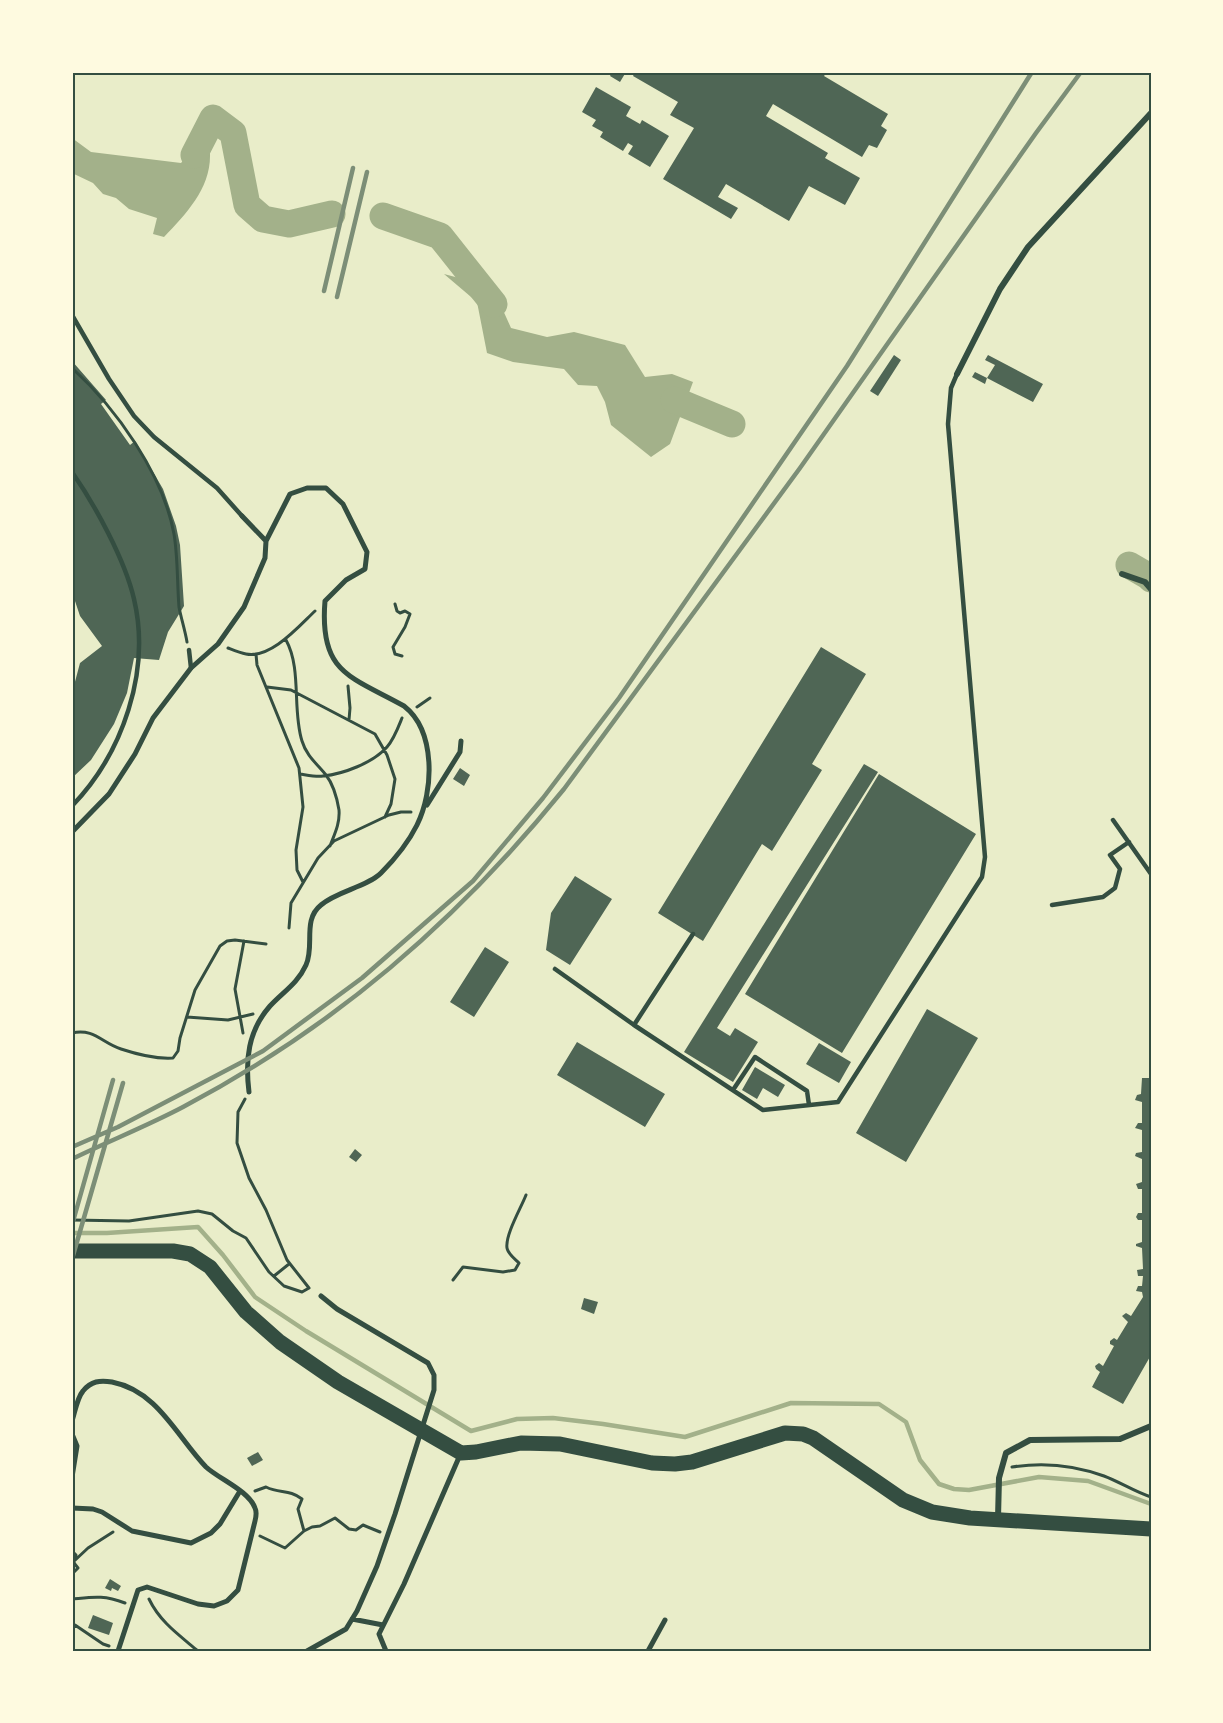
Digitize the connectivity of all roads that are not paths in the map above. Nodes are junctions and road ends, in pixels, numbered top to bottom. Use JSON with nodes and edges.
{"nodes":[{"id":1,"x":1151,"y":113,"type":"edge"},
{"id":2,"x":72,"y":315,"type":"edge"},
{"id":3,"x":957,"y":374,"type":"joint"},
{"id":4,"x":72,"y":472,"type":"edge"},
{"id":5,"x":242,"y":516,"type":"joint"},
{"id":6,"x":266,"y":541,"type":"junction"},
{"id":7,"x":1122,"y":574,"type":"dead end"},
{"id":8,"x":1151,"y":589,"type":"edge"},
{"id":9,"x":189,"y":650,"type":"road end"},
{"id":10,"x":191,"y":668,"type":"junction"},
{"id":11,"x":461,"y":741,"type":"dead end"},
{"id":12,"x":72,"y":806,"type":"edge"},
{"id":13,"x":421,"y":814,"type":"junction"},
{"id":14,"x":1113,"y":820,"type":"dead end"},
{"id":15,"x":72,"y":832,"type":"edge"},
{"id":16,"x":1129,"y":842,"type":"junction"},
{"id":17,"x":1151,"y":874,"type":"edge"},
{"id":18,"x":1052,"y":905,"type":"dead end"},
{"id":19,"x":693,"y":934,"type":"dead end"},
{"id":20,"x":555,"y":969,"type":"dead end"},
{"id":21,"x":634,"y":1025,"type":"junction"},
{"id":22,"x":733,"y":1090,"type":"junction"},
{"id":23,"x":249,"y":1092,"type":"road end"},
{"id":24,"x":809,"y":1105,"type":"junction"},
{"id":25,"x":72,"y":1251,"type":"edge"},
{"id":26,"x":321,"y":1296,"type":"dead end"},
{"id":27,"x":72,"y":1421,"type":"edge"},
{"id":28,"x":1151,"y":1426,"type":"edge"},
{"id":29,"x":72,"y":1434,"type":"edge"},
{"id":30,"x":461,"y":1453,"type":"junction"},
{"id":31,"x":72,"y":1478,"type":"edge"},
{"id":32,"x":242,"y":1493,"type":"junction"},
{"id":33,"x":72,"y":1508,"type":"edge"},
{"id":34,"x":998,"y":1513,"type":"junction"},
{"id":35,"x":1151,"y":1529,"type":"edge"},
{"id":36,"x":352,"y":1619,"type":"junction"},
{"id":37,"x":665,"y":1620,"type":"dead end"},
{"id":38,"x":383,"y":1625,"type":"junction"},
{"id":39,"x":119,"y":1650,"type":"edge"},
{"id":40,"x":307,"y":1651,"type":"edge"},
{"id":41,"x":386,"y":1651,"type":"edge"},
{"id":42,"x":648,"y":1651,"type":"edge"}],
"edges":[{"from":1,"to":3,"type":"street"},
{"from":2,"to":5,"type":"lane"},
{"from":3,"to":24,"type":"lane"},
{"from":4,"to":12,"type":"lane"},
{"from":5,"to":6,"type":"street"},
{"from":6,"to":10,"type":"street"},
{"from":6,"to":13,"type":"street"},
{"from":7,"to":8,"type":"street"},
{"from":9,"to":10,"type":"lane"},
{"from":10,"to":15,"type":"street"},
{"from":11,"to":13,"type":"street"},
{"from":13,"to":23,"type":"street"},
{"from":14,"to":16,"type":"lane"},
{"from":16,"to":17,"type":"lane"},
{"from":16,"to":18,"type":"lane"},
{"from":19,"to":21,"type":"lane"},
{"from":20,"to":21,"type":"lane"},
{"from":21,"to":22,"type":"lane"},
{"from":22,"to":24,"type":"lane"},
{"from":22,"to":24,"type":"lane"},
{"from":25,"to":30,"type":"main road"},
{"from":26,"to":36,"type":"street"},
{"from":27,"to":32,"type":"street"},
{"from":28,"to":34,"type":"street"},
{"from":29,"to":31,"type":"street"},
{"from":30,"to":34,"type":"main road"},
{"from":30,"to":38,"type":"street"},
{"from":32,"to":33,"type":"street"},
{"from":32,"to":39,"type":"street"},
{"from":34,"to":35,"type":"main road"},
{"from":36,"to":38,"type":"street"},
{"from":36,"to":40,"type":"street"},
{"from":37,"to":42,"type":"street"},
{"from":38,"to":41,"type":"street"}]}
